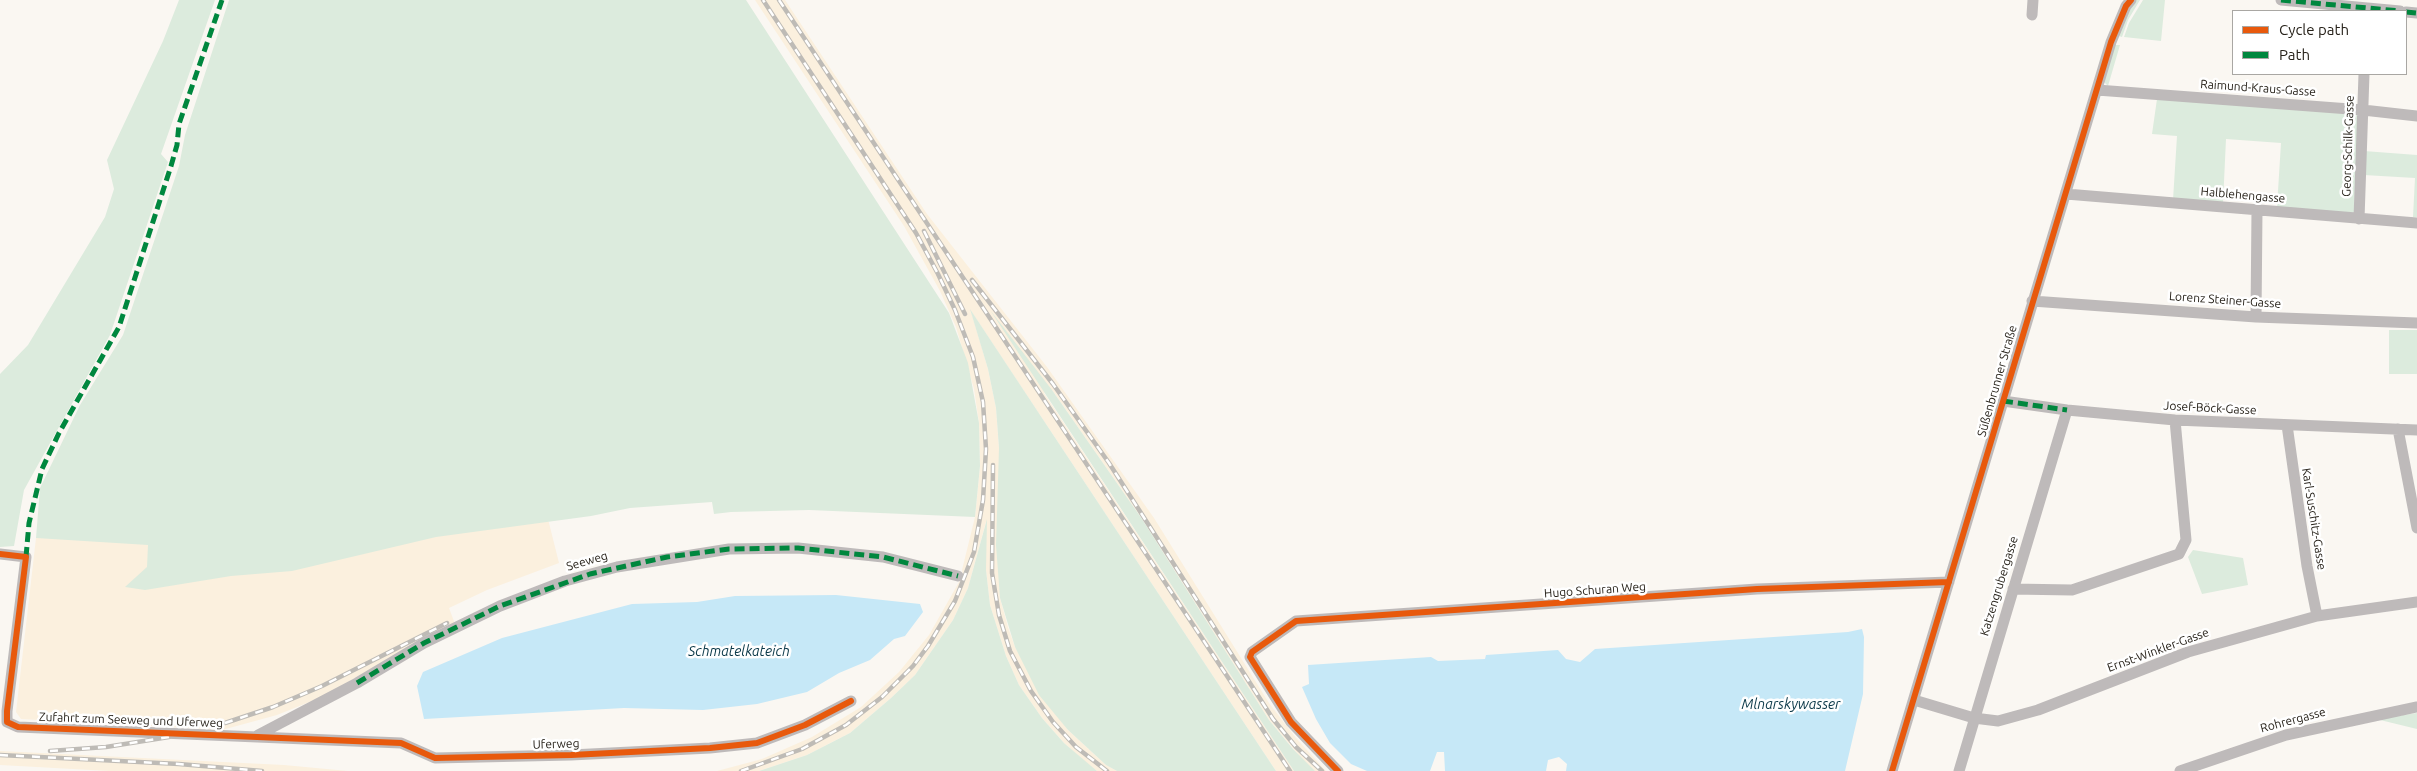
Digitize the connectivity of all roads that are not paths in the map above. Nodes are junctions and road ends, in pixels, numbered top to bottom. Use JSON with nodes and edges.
{"nodes":[{"id":1,"x":2033,"y":0,"type":"edge"},
{"id":2,"x":2131,"y":0,"type":"edge"},
{"id":3,"x":2281,"y":0,"type":"edge"},
{"id":4,"x":2366,"y":10,"type":"edge"},
{"id":5,"x":2032,"y":15,"type":"dead end"},
{"id":6,"x":2364,"y":75,"type":"edge"},
{"id":7,"x":2097,"y":90,"type":"junction"},
{"id":8,"x":2363,"y":110,"type":"junction"},
{"id":9,"x":2417,"y":116,"type":"edge"},
{"id":10,"x":2066,"y":194,"type":"junction"},
{"id":11,"x":2257,"y":210,"type":"junction"},
{"id":12,"x":2359,"y":219,"type":"junction"},
{"id":13,"x":2417,"y":223,"type":"edge"},
{"id":14,"x":2032,"y":301,"type":"junction"},
{"id":15,"x":2256,"y":317,"type":"junction"},
{"id":16,"x":2417,"y":323,"type":"edge"},
{"id":17,"x":2003,"y":401,"type":"junction"},
{"id":18,"x":2067,"y":410,"type":"junction"},
{"id":19,"x":2175,"y":420,"type":"junction"},
{"id":20,"x":2286,"y":425,"type":"junction"},
{"id":21,"x":2398,"y":429,"type":"junction"},
{"id":22,"x":2417,"y":430,"type":"edge"},
{"id":23,"x":2417,"y":528,"type":"edge"},
{"id":24,"x":0,"y":554,"type":"edge"},
{"id":25,"x":958,"y":576,"type":"dead end"},
{"id":26,"x":1949,"y":582,"type":"junction"},
{"id":27,"x":2013,"y":589,"type":"junction"},
{"id":28,"x":2417,"y":602,"type":"edge"},
{"id":29,"x":2317,"y":616,"type":"junction"},
{"id":30,"x":1914,"y":700,"type":"junction"},
{"id":31,"x":851,"y":701,"type":"dead end"},
{"id":32,"x":2417,"y":707,"type":"edge"},
{"id":33,"x":1974,"y":718,"type":"junction"},
{"id":34,"x":256,"y":736,"type":"junction"},
{"id":35,"x":1338,"y":771,"type":"edge"},
{"id":36,"x":1892,"y":771,"type":"edge"},
{"id":37,"x":1959,"y":771,"type":"edge"},
{"id":38,"x":2180,"y":771,"type":"edge"}],
"edges":[{"from":1,"to":5,"type":"street"},
{"from":2,"to":7,"type":"street","name":"Süßenbrunner Straße"},
{"from":3,"to":4,"type":"street"},
{"from":6,"to":8,"type":"street","name":"Georg-Schilk-Gasse"},
{"from":7,"to":8,"type":"street","name":"Raimund-Kraus-Gasse"},
{"from":7,"to":10,"type":"street","name":"Süßenbrunner Straße"},
{"from":8,"to":9,"type":"street","name":"Raimund-Kraus-Gasse"},
{"from":8,"to":12,"type":"street","name":"Georg-Schilk-Gasse"},
{"from":10,"to":11,"type":"street","name":"Halblehengasse"},
{"from":10,"to":14,"type":"street","name":"Süßenbrunner Straße"},
{"from":11,"to":12,"type":"street","name":"Halblehengasse"},
{"from":11,"to":15,"type":"street"},
{"from":12,"to":13,"type":"street","name":"Halblehengasse"},
{"from":14,"to":15,"type":"street","name":"Lorenz Steiner-Gasse"},
{"from":14,"to":17,"type":"street","name":"Süßenbrunner Straße"},
{"from":15,"to":16,"type":"street","name":"Lorenz Steiner-Gasse"},
{"from":17,"to":18,"type":"street","name":"Josef-Böck-Gasse"},
{"from":17,"to":26,"type":"street","name":"Süßenbrunner Straße"},
{"from":18,"to":19,"type":"street","name":"Josef-Böck-Gasse"},
{"from":18,"to":27,"type":"street","name":"Katzengrubergasse"},
{"from":19,"to":20,"type":"street","name":"Josef-Böck-Gasse"},
{"from":19,"to":27,"type":"street"},
{"from":20,"to":21,"type":"street","name":"Josef-Böck-Gasse"},
{"from":20,"to":29,"type":"street","name":"Karl-Suschitz-Gasse"},
{"from":21,"to":22,"type":"street","name":"Josef-Böck-Gasse"},
{"from":21,"to":23,"type":"street"},
{"from":24,"to":34,"type":"street","name":"Zufahrt zum Seeweg und Uferweg"},
{"from":25,"to":34,"type":"street","name":"Seeweg"},
{"from":26,"to":30,"type":"street","name":"Süßenbrunner Straße"},
{"from":26,"to":35,"type":"street","name":"Hugo Schuran Weg"},
{"from":27,"to":33,"type":"street","name":"Katzengrubergasse"},
{"from":28,"to":29,"type":"street","name":"Ernst-Winkler-Gasse"},
{"from":29,"to":33,"type":"street","name":"Ernst-Winkler-Gasse"},
{"from":30,"to":33,"type":"street","name":"Ernst-Winkler-Gasse"},
{"from":30,"to":36,"type":"street","name":"Süßenbrunner Straße"},
{"from":31,"to":34,"type":"street","name":"Uferweg"},
{"from":32,"to":38,"type":"street","name":"Rohrergasse"},
{"from":33,"to":37,"type":"street","name":"Katzengrubergasse"}]}
